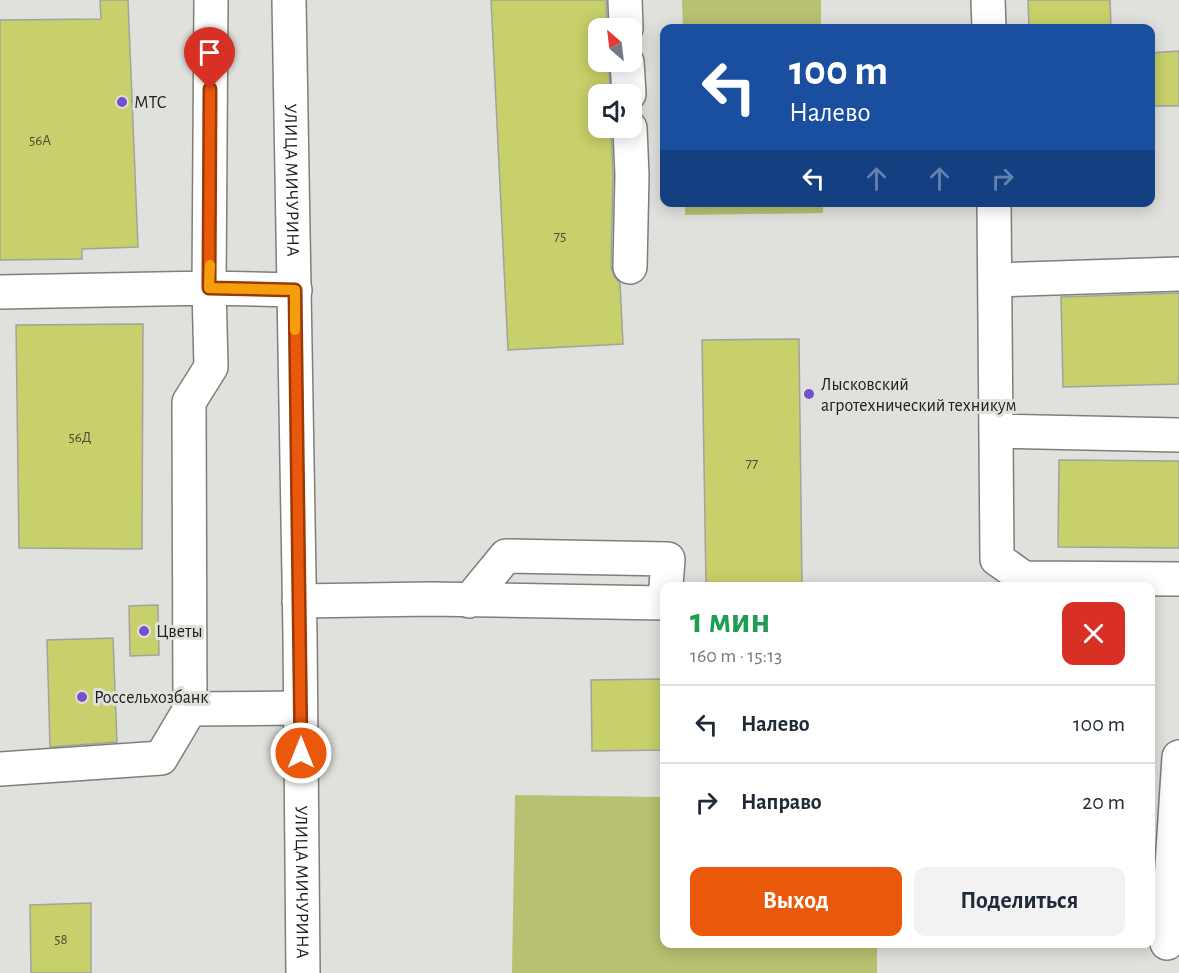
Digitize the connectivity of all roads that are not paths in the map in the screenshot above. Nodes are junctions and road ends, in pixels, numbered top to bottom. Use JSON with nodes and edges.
{"nodes":[{"id":1,"x":211,"y":0,"type":"edge"},
{"id":2,"x":289,"y":0,"type":"edge"},
{"id":3,"x":625,"y":0,"type":"edge"},
{"id":4,"x":988,"y":0,"type":"edge"},
{"id":5,"x":626,"y":18,"type":"edge"},
{"id":6,"x":989,"y":24,"type":"edge"},
{"id":7,"x":630,"y":138,"type":"edge"},
{"id":8,"x":993,"y":207,"type":"edge"},
{"id":9,"x":630,"y":267,"type":"dead end"},
{"id":10,"x":1179,"y":274,"type":"edge"},
{"id":11,"x":996,"y":280,"type":"junction"},
{"id":12,"x":209,"y":288,"type":"junction"},
{"id":13,"x":295,"y":290,"type":"junction"},
{"id":14,"x":0,"y":292,"type":"edge"},
{"id":15,"x":996,"y":431,"type":"junction"},
{"id":16,"x":1179,"y":435,"type":"edge"},
{"id":17,"x":1179,"y":579,"type":"edge"},
{"id":18,"x":666,"y":582,"type":"edge"},
{"id":19,"x":299,"y":601,"type":"junction"},
{"id":20,"x":469,"y":601,"type":"junction"},
{"id":21,"x":660,"y":603,"type":"edge"},
{"id":22,"x":300,"y":708,"type":"junction"},
{"id":23,"x":190,"y":709,"type":"junction"},
{"id":24,"x":1179,"y":757,"type":"edge"},
{"id":25,"x":0,"y":769,"type":"edge"},
{"id":26,"x":1167,"y":943,"type":"dead end"},
{"id":27,"x":303,"y":973,"type":"edge"}],
"edges":[{"from":1,"to":12,"type":"main road"},
{"from":2,"to":13,"type":"main road","name":"УЛИЦА МИЧУРИНА"},
{"from":3,"to":5,"type":"main road"},
{"from":4,"to":6,"type":"main road"},
{"from":7,"to":9,"type":"main road"},
{"from":8,"to":11,"type":"main road"},
{"from":10,"to":11,"type":"main road"},
{"from":11,"to":15,"type":"main road"},
{"from":12,"to":13,"type":"main road"},
{"from":12,"to":14,"type":"main road"},
{"from":12,"to":23,"type":"main road"},
{"from":13,"to":19,"type":"main road","name":"УЛИЦА МИЧУРИНА"},
{"from":15,"to":16,"type":"main road"},
{"from":15,"to":17,"type":"main road"},
{"from":18,"to":20,"type":"main road"},
{"from":19,"to":20,"type":"main road"},
{"from":19,"to":22,"type":"main road","name":"УЛИЦА МИЧУРИНА"},
{"from":20,"to":21,"type":"main road"},
{"from":22,"to":23,"type":"main road"},
{"from":22,"to":27,"type":"main road","name":"УЛИЦА МИЧУРИНА"},
{"from":23,"to":25,"type":"main road"},
{"from":24,"to":26,"type":"main road"}]}
